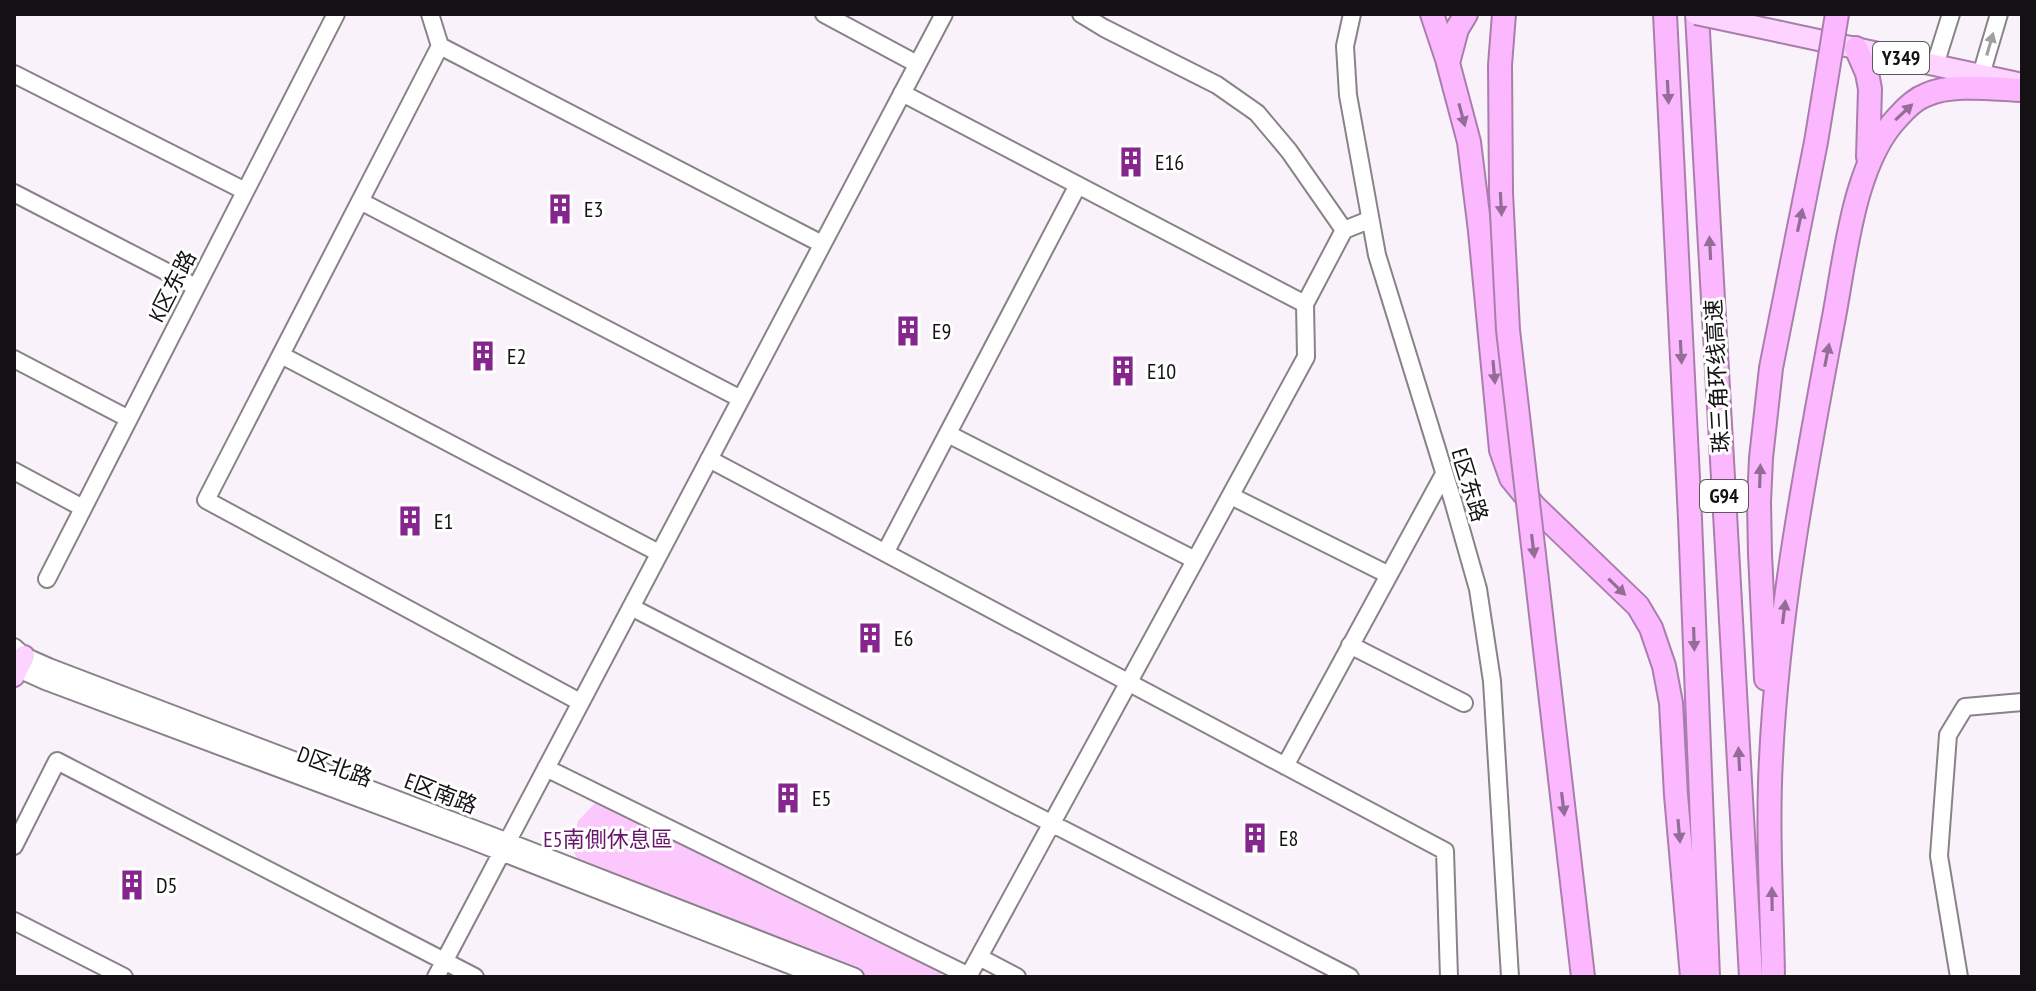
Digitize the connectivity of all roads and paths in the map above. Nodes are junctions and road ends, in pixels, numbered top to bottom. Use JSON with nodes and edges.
{"nodes":[{"id":1,"x":336,"y":14,"type":"edge"},
{"id":2,"x":430,"y":14,"type":"edge"},
{"id":3,"x":824,"y":14,"type":"edge"},
{"id":4,"x":944,"y":14,"type":"edge"},
{"id":5,"x":1081,"y":14,"type":"edge"},
{"id":6,"x":1352,"y":14,"type":"edge"},
{"id":7,"x":1432,"y":14,"type":"edge"},
{"id":8,"x":1466,"y":14,"type":"edge"},
{"id":9,"x":1504,"y":14,"type":"edge"},
{"id":10,"x":1665,"y":14,"type":"edge"},
{"id":11,"x":1696,"y":14,"type":"edge"},
{"id":12,"x":1837,"y":14,"type":"edge"},
{"id":13,"x":1951,"y":14,"type":"edge"},
{"id":14,"x":1999,"y":14,"type":"edge"},
{"id":15,"x":440,"y":46,"type":"junction"},
{"id":16,"x":1856,"y":48,"type":"junction"},
{"id":17,"x":1448,"y":63,"type":"junction"},
{"id":18,"x":917,"y":64,"type":"junction"},
{"id":19,"x":1935,"y":65,"type":"junction"},
{"id":20,"x":14,"y":74,"type":"edge"},
{"id":21,"x":1981,"y":75,"type":"junction"},
{"id":22,"x":2022,"y":87,"type":"edge"},
{"id":23,"x":902,"y":93,"type":"junction"},
{"id":24,"x":1868,"y":166,"type":"junction"},
{"id":25,"x":1078,"y":185,"type":"junction"},
{"id":26,"x":245,"y":191,"type":"junction"},
{"id":27,"x":14,"y":193,"type":"edge"},
{"id":28,"x":360,"y":201,"type":"junction"},
{"id":29,"x":1369,"y":220,"type":"junction"},
{"id":30,"x":1344,"y":230,"type":"junction"},
{"id":31,"x":822,"y":244,"type":"junction"},
{"id":32,"x":196,"y":287,"type":"junction"},
{"id":33,"x":1305,"y":304,"type":"junction"},
{"id":34,"x":281,"y":355,"type":"junction"},
{"id":35,"x":14,"y":359,"type":"edge"},
{"id":36,"x":741,"y":399,"type":"junction"},
{"id":37,"x":129,"y":419,"type":"junction"},
{"id":38,"x":948,"y":434,"type":"junction"},
{"id":39,"x":709,"y":459,"type":"junction"},
{"id":40,"x":14,"y":471,"type":"edge"},
{"id":41,"x":1444,"y":474,"type":"junction"},
{"id":42,"x":1231,"y":496,"type":"junction"},
{"id":43,"x":83,"y":508,"type":"junction"},
{"id":44,"x":659,"y":553,"type":"junction"},
{"id":45,"x":885,"y":553,"type":"junction"},
{"id":46,"x":1195,"y":560,"type":"junction"},
{"id":47,"x":1389,"y":575,"type":"junction"},
{"id":48,"x":47,"y":579,"type":"dead end"},
{"id":49,"x":631,"y":607,"type":"junction"},
{"id":50,"x":1350,"y":645,"type":"junction"},
{"id":51,"x":16,"y":661,"type":"edge"},
{"id":52,"x":1129,"y":683,"type":"junction"},
{"id":53,"x":580,"y":702,"type":"junction"},
{"id":54,"x":2022,"y":702,"type":"edge"},
{"id":55,"x":1464,"y":703,"type":"dead end"},
{"id":56,"x":1771,"y":760,"type":"junction"},
{"id":57,"x":1285,"y":766,"type":"junction"},
{"id":58,"x":546,"y":768,"type":"junction"},
{"id":59,"x":1052,"y":824,"type":"junction"},
{"id":60,"x":14,"y":846,"type":"edge"},
{"id":61,"x":504,"y":848,"type":"junction"},
{"id":62,"x":14,"y":921,"type":"edge"},
{"id":63,"x":1448,"y":955,"type":"junction"},
{"id":64,"x":979,"y":957,"type":"junction"},
{"id":65,"x":444,"y":961,"type":"junction"},
{"id":66,"x":969,"y":976,"type":"edge"},
{"id":67,"x":124,"y":977,"type":"edge"},
{"id":68,"x":436,"y":977,"type":"edge"},
{"id":69,"x":475,"y":977,"type":"edge"},
{"id":70,"x":820,"y":977,"type":"edge"},
{"id":71,"x":855,"y":977,"type":"edge"},
{"id":72,"x":1017,"y":977,"type":"edge"},
{"id":73,"x":1350,"y":977,"type":"edge"},
{"id":74,"x":1436,"y":977,"type":"edge"},
{"id":75,"x":1449,"y":977,"type":"edge"},
{"id":76,"x":1510,"y":977,"type":"edge"},
{"id":77,"x":1583,"y":977,"type":"edge"},
{"id":78,"x":1692,"y":977,"type":"edge"},
{"id":79,"x":1708,"y":977,"type":"edge"},
{"id":80,"x":1751,"y":977,"type":"edge"},
{"id":81,"x":1773,"y":977,"type":"edge"},
{"id":82,"x":1959,"y":977,"type":"edge"}],
"edges":[{"from":1,"to":26,"type":"street","name":"K区东路"},
{"from":2,"to":15,"type":"street"},
{"from":3,"to":18,"type":"street"},
{"from":4,"to":18,"type":"street"},
{"from":5,"to":30,"type":"street"},
{"from":6,"to":29,"type":"street","name":"E区东路"},
{"from":7,"to":17,"type":"highway"},
{"from":8,"to":17,"type":"highway"},
{"from":9,"to":77,"type":"highway","one_way":true,"bridge":true},
{"from":10,"to":79,"type":"highway","name":"珠三角环线高速","number":"G94","one_way":true},
{"from":11,"to":16,"type":"main road","number":"Y349","bridge":true},
{"from":80,"to":11,"type":"highway","name":"珠三角环线高速","number":"G94","one_way":true},
{"from":56,"to":12,"type":"highway","one_way":true,"bridge":true},
{"from":13,"to":19,"type":"street"},
{"from":21,"to":14,"type":"street","one_way":true},
{"from":15,"to":28,"type":"street"},
{"from":15,"to":31,"type":"street"},
{"from":16,"to":19,"type":"main road","number":"Y349"},
{"from":16,"to":24,"type":"highway"},
{"from":17,"to":78,"type":"highway","one_way":true},
{"from":18,"to":23,"type":"street"},
{"from":19,"to":21,"type":"main road","number":"Y349"},
{"from":20,"to":26,"type":"street"},
{"from":21,"to":22,"type":"main road","number":"Y349"},
{"from":24,"to":22,"type":"highway","one_way":true},
{"from":23,"to":25,"type":"street"},
{"from":23,"to":31,"type":"street"},
{"from":56,"to":24,"type":"highway","one_way":true},
{"from":25,"to":33,"type":"street"},
{"from":25,"to":38,"type":"street"},
{"from":26,"to":32,"type":"street","name":"K区东路"},
{"from":27,"to":32,"type":"street"},
{"from":28,"to":34,"type":"street"},
{"from":28,"to":36,"type":"street"},
{"from":29,"to":30,"type":"street"},
{"from":29,"to":41,"type":"street","name":"E区东路"},
{"from":30,"to":33,"type":"street"},
{"from":31,"to":36,"type":"street"},
{"from":32,"to":37,"type":"street","name":"K区东路"},
{"from":33,"to":42,"type":"street"},
{"from":34,"to":44,"type":"street"},
{"from":34,"to":53,"type":"street"},
{"from":35,"to":37,"type":"street"},
{"from":36,"to":39,"type":"street"},
{"from":37,"to":43,"type":"street","name":"K区东路"},
{"from":38,"to":45,"type":"street"},
{"from":38,"to":46,"type":"street"},
{"from":39,"to":44,"type":"street"},
{"from":39,"to":45,"type":"street"},
{"from":40,"to":43,"type":"street"},
{"from":41,"to":47,"type":"street"},
{"from":41,"to":76,"type":"street","name":"E区东路"},
{"from":42,"to":46,"type":"street"},
{"from":42,"to":47,"type":"street"},
{"from":43,"to":48,"type":"street","name":"K区东路"},
{"from":44,"to":49,"type":"street"},
{"from":45,"to":52,"type":"street"},
{"from":46,"to":52,"type":"street"},
{"from":47,"to":50,"type":"street"},
{"from":49,"to":53,"type":"street"},
{"from":49,"to":59,"type":"street"},
{"from":50,"to":55,"type":"street"},
{"from":50,"to":57,"type":"street"},
{"from":51,"to":61,"type":"street","name":"D区北路"},
{"from":52,"to":57,"type":"street"},
{"from":52,"to":59,"type":"street"},
{"from":53,"to":58,"type":"street"},
{"from":54,"to":82,"type":"street"},
{"from":81,"to":56,"type":"highway","one_way":true},
{"from":57,"to":63,"type":"street"},
{"from":58,"to":61,"type":"street"},
{"from":58,"to":66,"type":"street"},
{"from":59,"to":64,"type":"street"},
{"from":59,"to":73,"type":"street"},
{"from":60,"to":65,"type":"street"},
{"from":61,"to":65,"type":"street"},
{"from":61,"to":70,"type":"street","name":"D区北路"},
{"from":61,"to":71,"type":"street"},
{"from":62,"to":67,"type":"street"},
{"from":63,"to":74,"type":"street"},
{"from":63,"to":75,"type":"street"},
{"from":64,"to":66,"type":"street"},
{"from":64,"to":72,"type":"street"},
{"from":65,"to":68,"type":"street"},
{"from":65,"to":69,"type":"street"}]}
